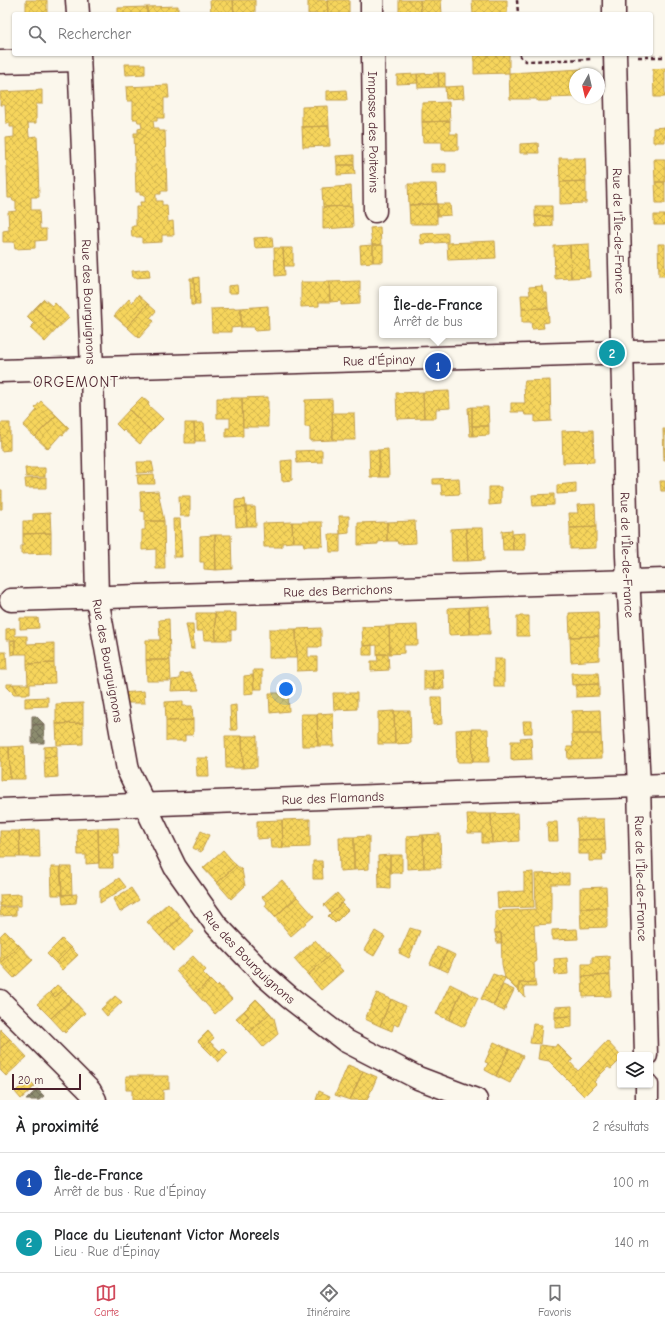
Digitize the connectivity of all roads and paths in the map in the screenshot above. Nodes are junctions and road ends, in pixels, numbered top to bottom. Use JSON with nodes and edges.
{"nodes":[{"id":1,"x":77,"y":0,"type":"edge"},
{"id":2,"x":372,"y":0,"type":"edge"},
{"id":3,"x":517,"y":0,"type":"edge"},
{"id":4,"x":614,"y":0,"type":"edge"},
{"id":5,"x":78,"y":12,"type":"edge"},
{"id":6,"x":372,"y":12,"type":"edge"},
{"id":7,"x":518,"y":12,"type":"edge"},
{"id":8,"x":614,"y":12,"type":"edge"},
{"id":9,"x":373,"y":56,"type":"edge"},
{"id":10,"x":615,"y":56,"type":"edge"},
{"id":11,"x":79,"y":57,"type":"edge"},
{"id":12,"x":0,"y":62,"type":"edge"},
{"id":13,"x":375,"y":211,"type":"dead end"},
{"id":14,"x":665,"y":351,"type":"edge"},
{"id":15,"x":622,"y":352,"type":"junction"},
{"id":16,"x":92,"y":369,"type":"junction"},
{"id":17,"x":0,"y":372,"type":"edge"},
{"id":18,"x":665,"y":580,"type":"edge"},
{"id":19,"x":628,"y":581,"type":"junction"},
{"id":20,"x":97,"y":598,"type":"junction"},
{"id":21,"x":11,"y":600,"type":"dead end"},
{"id":22,"x":665,"y":784,"type":"edge"},
{"id":23,"x":639,"y":785,"type":"junction"},
{"id":24,"x":144,"y":804,"type":"junction"},
{"id":25,"x":0,"y":810,"type":"edge"},
{"id":26,"x":0,"y":1000,"type":"edge"},
{"id":27,"x":646,"y":1052,"type":"edge"},
{"id":28,"x":647,"y":1088,"type":"edge"},
{"id":29,"x":95,"y":1100,"type":"edge"},
{"id":30,"x":476,"y":1100,"type":"edge"},
{"id":31,"x":647,"y":1100,"type":"edge"}],
"edges":[{"from":1,"to":5,"type":"street"},
{"from":2,"to":6,"type":"street"},
{"from":3,"to":7,"type":"path"},
{"from":4,"to":8,"type":"street"},
{"from":9,"to":13,"type":"street","name":"Impasse des Poitevins"},
{"from":10,"to":15,"type":"street","name":"Rue de l'Île-de-France"},
{"from":11,"to":12,"type":"street"},
{"from":11,"to":16,"type":"street","name":"Rue des Bourguignons"},
{"from":14,"to":15,"type":"street","name":"Rue d'Épinay"},
{"from":15,"to":16,"type":"street","name":"Rue d'Épinay"},
{"from":15,"to":19,"type":"street","name":"Rue de l'Île-de-France"},
{"from":16,"to":17,"type":"street","name":"Rue d'Épinay"},
{"from":16,"to":20,"type":"street","name":"Rue des Bourguignons"},
{"from":18,"to":19,"type":"street","name":"Rue des Berrichons"},
{"from":19,"to":20,"type":"street","name":"Rue des Berrichons"},
{"from":19,"to":23,"type":"street","name":"Rue de l'Île-de-France"},
{"from":20,"to":21,"type":"street","name":"Rue des Berrichons"},
{"from":20,"to":24,"type":"street","name":"Rue des Bourguignons"},
{"from":22,"to":23,"type":"street","name":"Rue des Flamands"},
{"from":23,"to":24,"type":"street","name":"Rue des Flamands"},
{"from":23,"to":27,"type":"street","name":"Rue de l'Île-de-France"},
{"from":24,"to":25,"type":"street","name":"Rue des Flamands"},
{"from":24,"to":30,"type":"street","name":"Rue des Bourguignons"},
{"from":26,"to":29,"type":"street"},
{"from":28,"to":31,"type":"street"}]}
